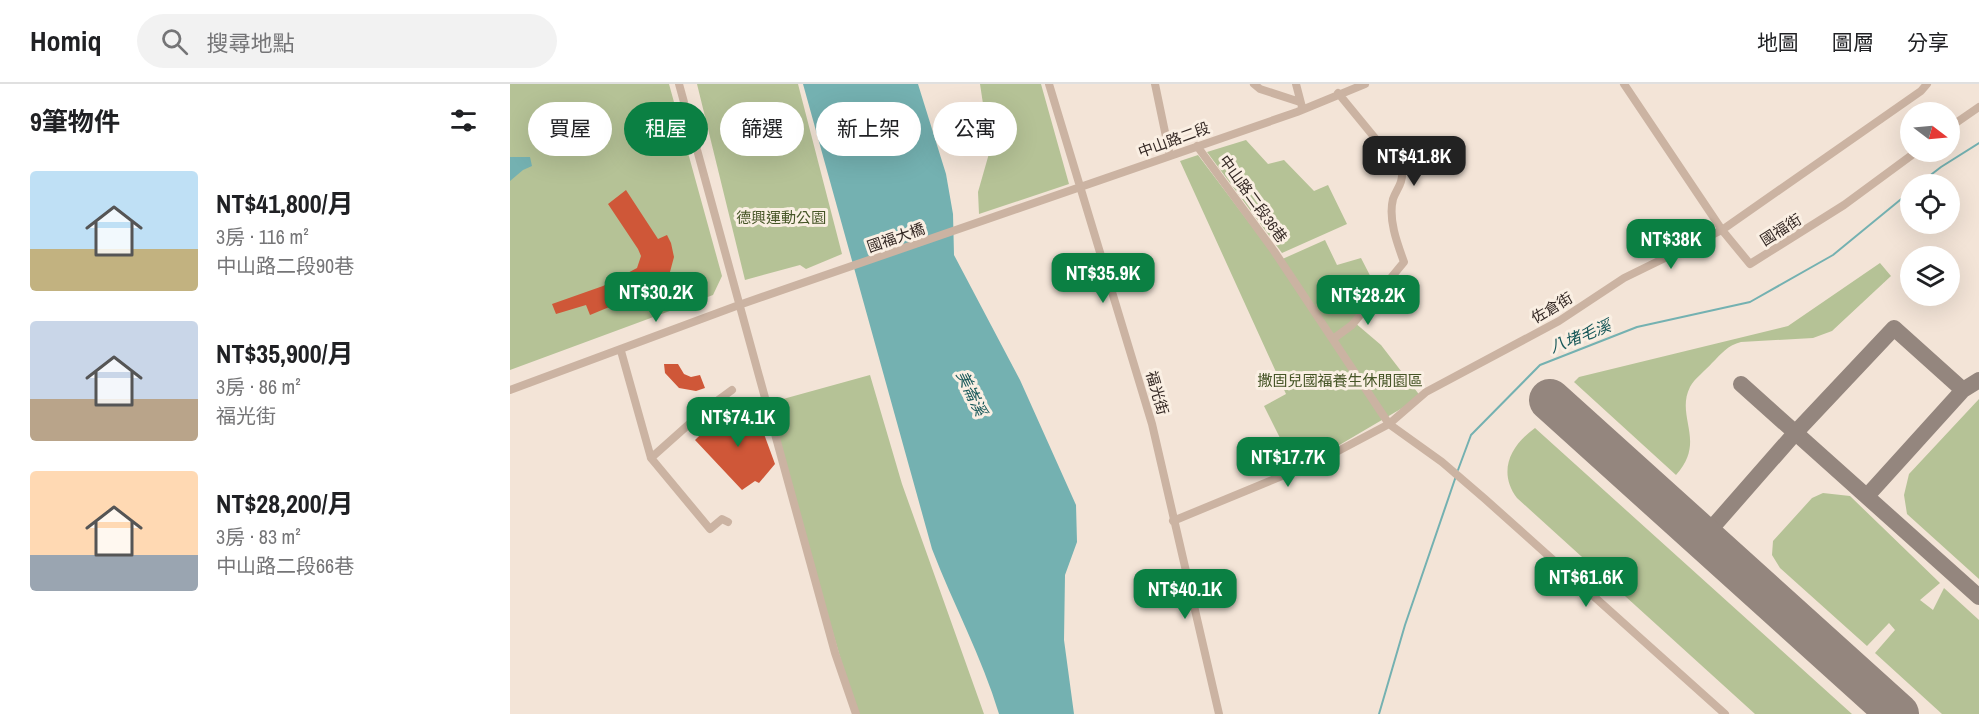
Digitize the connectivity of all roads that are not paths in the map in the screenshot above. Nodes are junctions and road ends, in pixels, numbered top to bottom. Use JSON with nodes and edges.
{"nodes":[{"id":1,"x":679,"y":84,"type":"edge"},
{"id":2,"x":1049,"y":84,"type":"edge"},
{"id":3,"x":1155,"y":84,"type":"edge"},
{"id":4,"x":1254,"y":84,"type":"edge"},
{"id":5,"x":1296,"y":84,"type":"edge"},
{"id":6,"x":1365,"y":84,"type":"edge"},
{"id":7,"x":1624,"y":84,"type":"edge"},
{"id":8,"x":1927,"y":84,"type":"edge"},
{"id":9,"x":1338,"y":93,"type":"junction"},
{"id":10,"x":1302,"y":105,"type":"junction"},
{"id":11,"x":1979,"y":107,"type":"edge"},
{"id":12,"x":1960,"y":120,"type":"edge"},
{"id":13,"x":1197,"y":146,"type":"junction"},
{"id":14,"x":1170,"y":156,"type":"junction"},
{"id":15,"x":1902,"y":162,"type":"edge"},
{"id":16,"x":1083,"y":188,"type":"junction"},
{"id":17,"x":991,"y":219,"type":"joint"},
{"id":18,"x":1722,"y":230,"type":"junction"},
{"id":19,"x":739,"y":305,"type":"junction"},
{"id":20,"x":1333,"y":339,"type":"junction"},
{"id":21,"x":621,"y":351,"type":"junction"},
{"id":22,"x":510,"y":390,"type":"edge"},
{"id":23,"x":732,"y":390,"type":"dead end"},
{"id":24,"x":1389,"y":424,"type":"junction"},
{"id":25,"x":651,"y":458,"type":"junction"},
{"id":26,"x":1173,"y":521,"type":"junction"},
{"id":27,"x":728,"y":522,"type":"dead end"},
{"id":28,"x":856,"y":714,"type":"edge"},
{"id":29,"x":1219,"y":714,"type":"edge"},
{"id":30,"x":1725,"y":714,"type":"edge"}],
"edges":[{"from":1,"to":19,"type":"street"},
{"from":2,"to":16,"type":"street","name":"福光街"},
{"from":3,"to":14,"type":"street"},
{"from":4,"to":10,"type":"street"},
{"from":5,"to":10,"type":"street"},
{"from":6,"to":9,"type":"street","name":"中山路二段"},
{"from":7,"to":18,"type":"street","name":"國福街"},
{"from":8,"to":18,"type":"street","name":"佐倉街"},
{"from":9,"to":10,"type":"street","name":"中山路二段"},
{"from":9,"to":20,"type":"street"},
{"from":10,"to":13,"type":"street","name":"中山路二段"},
{"from":11,"to":12,"type":"street"},
{"from":13,"to":14,"type":"street","name":"中山路二段"},
{"from":13,"to":20,"type":"street","name":"中山路二段36巷"},
{"from":14,"to":16,"type":"street","name":"中山路二段"},
{"from":15,"to":18,"type":"street","name":"國福街"},
{"from":16,"to":17,"type":"street","name":"中山路二段"},
{"from":16,"to":26,"type":"street","name":"福光街"},
{"from":17,"to":19,"type":"street","name":"國福大橋"},
{"from":18,"to":24,"type":"street","name":"佐倉街"},
{"from":19,"to":21,"type":"street","name":"國福大橋"},
{"from":19,"to":28,"type":"street"},
{"from":20,"to":24,"type":"street","name":"中山路二段36巷"},
{"from":21,"to":22,"type":"street","name":"國福大橋"},
{"from":21,"to":25,"type":"street"},
{"from":23,"to":25,"type":"street"},
{"from":24,"to":26,"type":"street","name":"佐倉街"},
{"from":24,"to":30,"type":"street","name":"中山路二段36巷"},
{"from":25,"to":27,"type":"street"},
{"from":26,"to":29,"type":"street","name":"福光街"}]}
